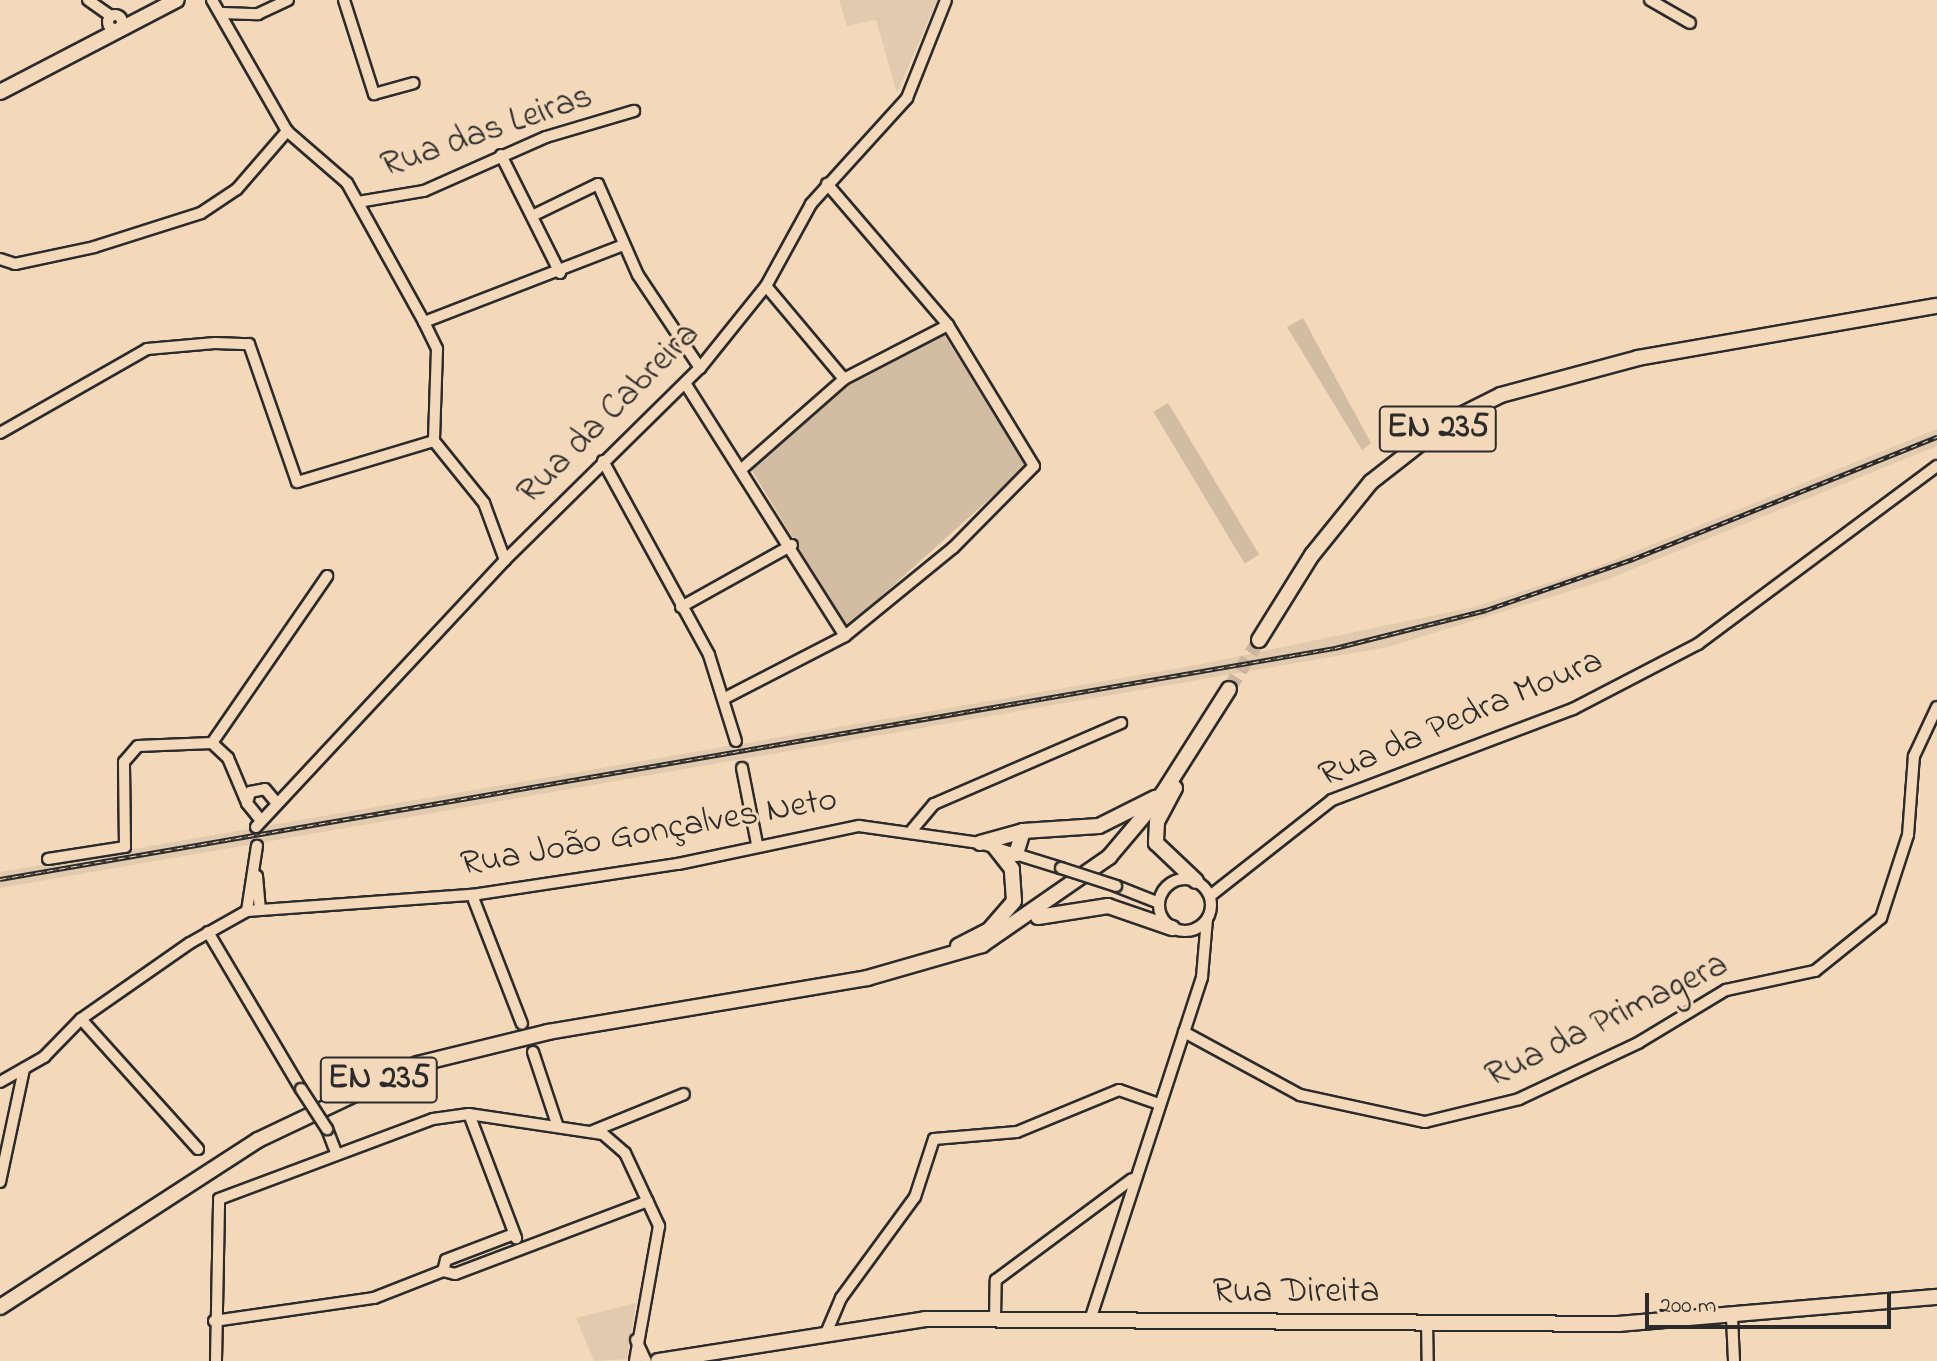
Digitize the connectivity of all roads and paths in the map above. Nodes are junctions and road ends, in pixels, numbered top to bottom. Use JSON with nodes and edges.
{"nodes":[{"id":1,"x":88,"y":0,"type":"edge"},
{"id":2,"x":177,"y":0,"type":"edge"},
{"id":3,"x":212,"y":0,"type":"edge"},
{"id":4,"x":288,"y":0,"type":"edge"},
{"id":5,"x":344,"y":0,"type":"edge"},
{"id":6,"x":946,"y":0,"type":"edge"},
{"id":7,"x":1650,"y":0,"type":"edge"},
{"id":8,"x":222,"y":13,"type":"junction"},
{"id":9,"x":1690,"y":23,"type":"dead end"},
{"id":10,"x":113,"y":24,"type":"junction"},
{"id":11,"x":414,"y":83,"type":"dead end"},
{"id":12,"x":0,"y":92,"type":"edge"},
{"id":13,"x":634,"y":111,"type":"dead end"},
{"id":14,"x":287,"y":131,"type":"junction"},
{"id":15,"x":501,"y":155,"type":"junction"},
{"id":16,"x":827,"y":184,"type":"junction"},
{"id":17,"x":358,"y":202,"type":"junction"},
{"id":18,"x":534,"y":215,"type":"junction"},
{"id":19,"x":624,"y":245,"type":"junction"},
{"id":20,"x":0,"y":259,"type":"edge"},
{"id":21,"x":560,"y":273,"type":"junction"},
{"id":22,"x":766,"y":286,"type":"junction"},
{"id":23,"x":1937,"y":306,"type":"edge"},
{"id":24,"x":424,"y":322,"type":"junction"},
{"id":25,"x":948,"y":325,"type":"junction"},
{"id":26,"x":700,"y":368,"type":"junction"},
{"id":27,"x":844,"y":379,"type":"junction"},
{"id":28,"x":685,"y":383,"type":"junction"},
{"id":29,"x":0,"y":433,"type":"edge"},
{"id":30,"x":434,"y":441,"type":"junction"},
{"id":31,"x":603,"y":461,"type":"junction"},
{"id":32,"x":1937,"y":466,"type":"edge"},
{"id":33,"x":744,"y":467,"type":"junction"},
{"id":34,"x":792,"y":545,"type":"junction"},
{"id":35,"x":505,"y":560,"type":"junction"},
{"id":36,"x":327,"y":576,"type":"dead end"},
{"id":37,"x":681,"y":607,"type":"junction"},
{"id":38,"x":845,"y":636,"type":"junction"},
{"id":39,"x":1259,"y":640,"type":"tunnel mouth"},
{"id":40,"x":1229,"y":689,"type":"tunnel mouth"},
{"id":41,"x":727,"y":697,"type":"junction"},
{"id":42,"x":1937,"y":707,"type":"edge"},
{"id":43,"x":1121,"y":723,"type":"dead end"},
{"id":44,"x":736,"y":741,"type":"dead end"},
{"id":45,"x":212,"y":743,"type":"junction"},
{"id":46,"x":1193,"y":748,"type":"junction"},
{"id":47,"x":742,"y":768,"type":"dead end"},
{"id":48,"x":237,"y":778,"type":"junction"},
{"id":49,"x":254,"y":789,"type":"junction"},
{"id":50,"x":1163,"y":793,"type":"junction"},
{"id":51,"x":276,"y":802,"type":"junction"},
{"id":52,"x":247,"y":803,"type":"junction"},
{"id":53,"x":912,"y":830,"type":"junction"},
{"id":54,"x":1023,"y":831,"type":"junction"},
{"id":55,"x":757,"y":844,"type":"junction"},
{"id":56,"x":987,"y":844,"type":"junction"},
{"id":57,"x":257,"y":846,"type":"dead end"},
{"id":58,"x":1020,"y":855,"type":"junction"},
{"id":59,"x":48,"y":859,"type":"dead end"},
{"id":60,"x":1012,"y":869,"type":"junction"},
{"id":61,"x":256,"y":870,"type":"junction"},
{"id":62,"x":1196,"y":881,"type":"junction"},
{"id":63,"x":472,"y":895,"type":"junction"},
{"id":64,"x":1210,"y":896,"type":"junction"},
{"id":65,"x":1159,"y":903,"type":"junction"},
{"id":66,"x":260,"y":909,"type":"junction"},
{"id":67,"x":247,"y":911,"type":"junction"},
{"id":68,"x":1207,"y":919,"type":"junction"},
{"id":69,"x":1026,"y":921,"type":"junction"},
{"id":70,"x":1172,"y":928,"type":"junction"},
{"id":71,"x":1190,"y":931,"type":"junction"},
{"id":72,"x":208,"y":932,"type":"junction"},
{"id":73,"x":1206,"y":949,"type":"junction"},
{"id":74,"x":916,"y":967,"type":"junction"},
{"id":75,"x":81,"y":1019,"type":"junction"},
{"id":76,"x":522,"y":1024,"type":"dead end"},
{"id":77,"x":1184,"y":1032,"type":"junction"},
{"id":78,"x":533,"y":1052,"type":"dead end"},
{"id":79,"x":24,"y":1069,"type":"junction"},
{"id":80,"x":0,"y":1082,"type":"edge"},
{"id":81,"x":684,"y":1094,"type":"dead end"},
{"id":82,"x":1159,"y":1104,"type":"junction"},
{"id":83,"x":469,"y":1114,"type":"junction"},
{"id":84,"x":558,"y":1127,"type":"junction"},
{"id":85,"x":590,"y":1132,"type":"junction"},
{"id":86,"x":198,"y":1149,"type":"dead end"},
{"id":87,"x":336,"y":1152,"type":"junction"},
{"id":88,"x":1132,"y":1179,"type":"junction"},
{"id":89,"x":0,"y":1182,"type":"edge"},
{"id":90,"x":648,"y":1201,"type":"junction"},
{"id":91,"x":514,"y":1234,"type":"junction"},
{"id":92,"x":519,"y":1247,"type":"junction"},
{"id":93,"x":443,"y":1271,"type":"junction"},
{"id":94,"x":1937,"y":1297,"type":"edge"},
{"id":95,"x":0,"y":1307,"type":"edge"},
{"id":96,"x":1732,"y":1318,"type":"junction"},
{"id":97,"x":995,"y":1319,"type":"junction"},
{"id":98,"x":1090,"y":1320,"type":"junction"},
{"id":99,"x":214,"y":1321,"type":"junction"},
{"id":100,"x":1427,"y":1322,"type":"junction"},
{"id":101,"x":827,"y":1331,"type":"junction"},
{"id":102,"x":636,"y":1340,"type":"junction"},
{"id":103,"x":216,"y":1361,"type":"edge"},
{"id":104,"x":635,"y":1361,"type":"edge"},
{"id":105,"x":646,"y":1361,"type":"edge"},
{"id":106,"x":658,"y":1361,"type":"edge"},
{"id":107,"x":1428,"y":1361,"type":"edge"},
{"id":108,"x":1734,"y":1361,"type":"edge"}],
"edges":[{"from":1,"to":10,"type":"street"},
{"from":2,"to":10,"type":"main road"},
{"from":3,"to":8,"type":"street"},
{"from":4,"to":8,"type":"street"},
{"from":5,"to":11,"type":"street"},
{"from":6,"to":16,"type":"street","name":"Rua da Cabreira"},
{"from":7,"to":9,"type":"street"},
{"from":8,"to":14,"type":"street"},
{"from":10,"to":12,"type":"main road"},
{"from":13,"to":15,"type":"street","name":"Rua das Leiras"},
{"from":14,"to":17,"type":"street"},
{"from":14,"to":20,"type":"street"},
{"from":15,"to":17,"type":"street","name":"Rua das Leiras"},
{"from":15,"to":18,"type":"street"},
{"from":16,"to":22,"type":"street","name":"Rua da Cabreira"},
{"from":16,"to":25,"type":"street"},
{"from":17,"to":24,"type":"street"},
{"from":18,"to":19,"type":"street"},
{"from":18,"to":21,"type":"street"},
{"from":19,"to":21,"type":"street"},
{"from":19,"to":26,"type":"street"},
{"from":21,"to":24,"type":"street"},
{"from":22,"to":26,"type":"street","name":"Rua da Cabreira"},
{"from":22,"to":27,"type":"street"},
{"from":23,"to":39,"type":"main road","number":"EN 235"},
{"from":24,"to":30,"type":"street"},
{"from":25,"to":27,"type":"street"},
{"from":25,"to":38,"type":"street"},
{"from":26,"to":28,"type":"street","name":"Rua da Cabreira"},
{"from":27,"to":33,"type":"street"},
{"from":28,"to":31,"type":"street","name":"Rua da Cabreira"},
{"from":28,"to":33,"type":"street"},
{"from":29,"to":30,"type":"street"},
{"from":30,"to":35,"type":"street"},
{"from":31,"to":35,"type":"street","name":"Rua da Cabreira"},
{"from":31,"to":37,"type":"street"},
{"from":32,"to":64,"type":"street","name":"Rua da Pedra Moura"},
{"from":33,"to":34,"type":"street"},
{"from":34,"to":37,"type":"street"},
{"from":34,"to":38,"type":"street"},
{"from":35,"to":51,"type":"street","name":"Rua da Cabreira"},
{"from":36,"to":45,"type":"street"},
{"from":37,"to":41,"type":"street"},
{"from":38,"to":41,"type":"street"},
{"from":40,"to":46,"type":"main road","number":"EN 235"},
{"from":41,"to":44,"type":"street"},
{"from":42,"to":77,"type":"street","name":"Rua da Primagera"},
{"from":43,"to":53,"type":"street"},
{"from":45,"to":48,"type":"street"},
{"from":45,"to":59,"type":"street"},
{"from":46,"to":50,"type":"main road","number":"EN 235"},
{"from":46,"to":62,"type":"main road"},
{"from":47,"to":55,"type":"street"},
{"from":48,"to":49,"type":"street"},
{"from":48,"to":52,"type":"street"},
{"from":49,"to":51,"type":"street"},
{"from":49,"to":52,"type":"street"},
{"from":50,"to":54,"type":"main road"},
{"from":50,"to":69,"type":"main road","number":"EN 235"},
{"from":51,"to":52,"type":"street","name":"Rua da Cabreira"},
{"from":53,"to":55,"type":"street","name":"Rua João Gonçalves Neto"},
{"from":53,"to":56,"type":"street","name":"Rua João Gonçalves Neto"},
{"from":54,"to":56,"type":"main road"},
{"from":54,"to":58,"type":"main road"},
{"from":55,"to":63,"type":"street","name":"Rua João Gonçalves Neto"},
{"from":56,"to":58,"type":"street","name":"Rua João Gonçalves Neto"},
{"from":56,"to":60,"type":"main road"},
{"from":57,"to":61,"type":"street"},
{"from":58,"to":60,"type":"main road"},
{"from":58,"to":65,"type":"street","name":"Rua João Gonçalves Neto","bridge":true},
{"from":60,"to":74,"type":"main road"},
{"from":61,"to":66,"type":"street"},
{"from":61,"to":67,"type":"street"},
{"from":62,"to":64,"type":"street"},
{"from":62,"to":65,"type":"street"},
{"from":63,"to":66,"type":"street","name":"Rua João Gonçalves Neto"},
{"from":63,"to":76,"type":"street"},
{"from":64,"to":68,"type":"street"},
{"from":65,"to":70,"type":"street"},
{"from":66,"to":67,"type":"street","name":"Rua João Gonçalves Neto"},
{"from":67,"to":72,"type":"street","name":"Rua João Gonçalves Neto"},
{"from":68,"to":71,"type":"street"},
{"from":68,"to":73,"type":"street"},
{"from":69,"to":70,"type":"main road"},
{"from":69,"to":74,"type":"main road","number":"EN 235"},
{"from":70,"to":71,"type":"street"},
{"from":71,"to":73,"type":"street"},
{"from":72,"to":75,"type":"street","name":"Rua João Gonçalves Neto"},
{"from":72,"to":87,"type":"street","bridge":true},
{"from":73,"to":77,"type":"street"},
{"from":74,"to":95,"type":"main road","number":"EN 235"},
{"from":75,"to":79,"type":"street","name":"Rua João Gonçalves Neto"},
{"from":75,"to":86,"type":"street"},
{"from":77,"to":82,"type":"street"},
{"from":78,"to":84,"type":"street"},
{"from":79,"to":80,"type":"street","name":"Rua João Gonçalves Neto"},
{"from":79,"to":89,"type":"street"},
{"from":81,"to":85,"type":"street"},
{"from":82,"to":88,"type":"street"},
{"from":82,"to":101,"type":"street"},
{"from":83,"to":84,"type":"street"},
{"from":83,"to":87,"type":"street"},
{"from":83,"to":91,"type":"street"},
{"from":84,"to":85,"type":"street"},
{"from":85,"to":90,"type":"street"},
{"from":87,"to":99,"type":"street"},
{"from":88,"to":97,"type":"street"},
{"from":88,"to":98,"type":"street"},
{"from":90,"to":92,"type":"street"},
{"from":90,"to":102,"type":"street"},
{"from":91,"to":92,"type":"street"},
{"from":91,"to":93,"type":"street"},
{"from":92,"to":93,"type":"street"},
{"from":93,"to":99,"type":"street"},
{"from":94,"to":96,"type":"main road","name":"Rua Direita"},
{"from":96,"to":100,"type":"main road","name":"Rua Direita"},
{"from":96,"to":108,"type":"street"},
{"from":97,"to":98,"type":"main road","name":"Rua Direita"},
{"from":97,"to":101,"type":"main road","name":"Rua Direita"},
{"from":98,"to":100,"type":"main road","name":"Rua Direita"},
{"from":99,"to":103,"type":"street"},
{"from":100,"to":107,"type":"street"},
{"from":101,"to":106,"type":"main road","name":"Rua Direita"},
{"from":102,"to":104,"type":"street"},
{"from":102,"to":105,"type":"street"}]}
